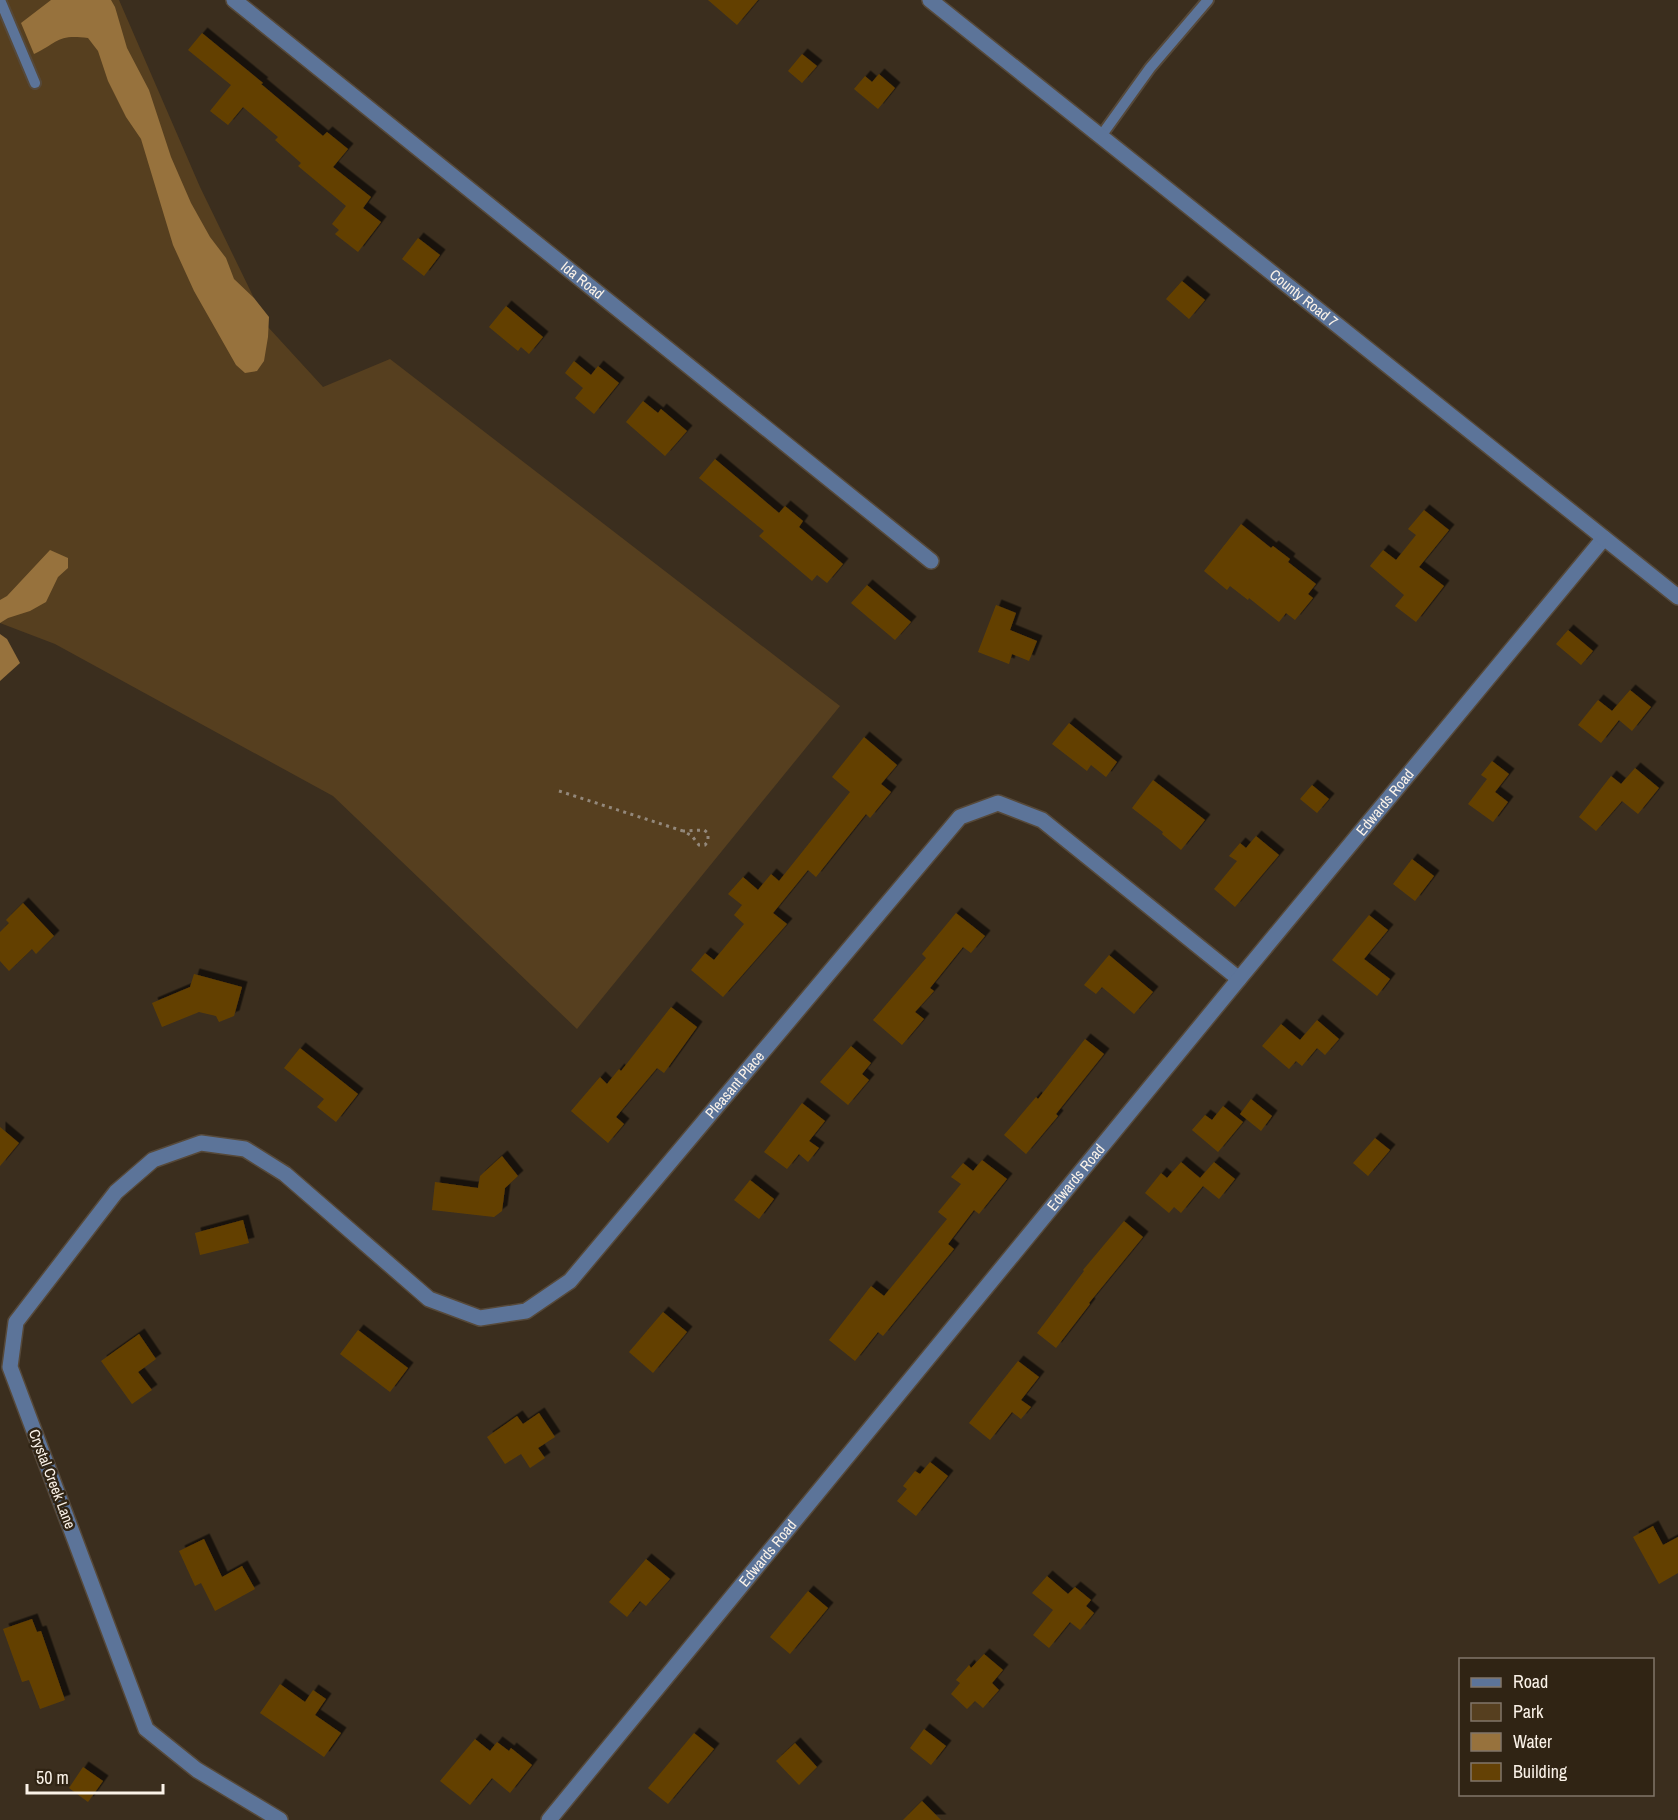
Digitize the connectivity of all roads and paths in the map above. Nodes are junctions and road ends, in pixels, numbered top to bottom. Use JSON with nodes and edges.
{"nodes":[{"id":1,"x":0,"y":0,"type":"edge"},
{"id":2,"x":234,"y":0,"type":"edge"},
{"id":3,"x":930,"y":0,"type":"edge"},
{"id":4,"x":1208,"y":0,"type":"edge"},
{"id":5,"x":34,"y":84,"type":"dead end"},
{"id":6,"x":1101,"y":136,"type":"junction"},
{"id":7,"x":1604,"y":538,"type":"junction"},
{"id":8,"x":931,"y":561,"type":"dead end"},
{"id":9,"x":1678,"y":597,"type":"edge"},
{"id":10,"x":559,"y":791,"type":"dead end"},
{"id":11,"x":683,"y":831,"type":"junction"},
{"id":12,"x":1239,"y":979,"type":"junction"},
{"id":13,"x":201,"y":1143,"type":"joint"},
{"id":14,"x":280,"y":1820,"type":"edge"},
{"id":15,"x":549,"y":1820,"type":"edge"}],
"edges":[{"from":1,"to":5,"type":"lane"},
{"from":2,"to":8,"type":"street","name":"Ida Road"},
{"from":3,"to":6,"type":"street","name":"County Road 7"},
{"from":4,"to":6,"type":"lane"},
{"from":6,"to":7,"type":"street","name":"County Road 7"},
{"from":7,"to":9,"type":"street","name":"County Road 7"},
{"from":7,"to":12,"type":"street","name":"Edwards Road"},
{"from":10,"to":11,"type":"path"},
{"from":11,"to":11,"type":"path"},
{"from":12,"to":13,"type":"street","name":"Pleasant Place"},
{"from":12,"to":15,"type":"street","name":"Edwards Road"},
{"from":13,"to":14,"type":"street","name":"Crystal Creek Lane"}]}
